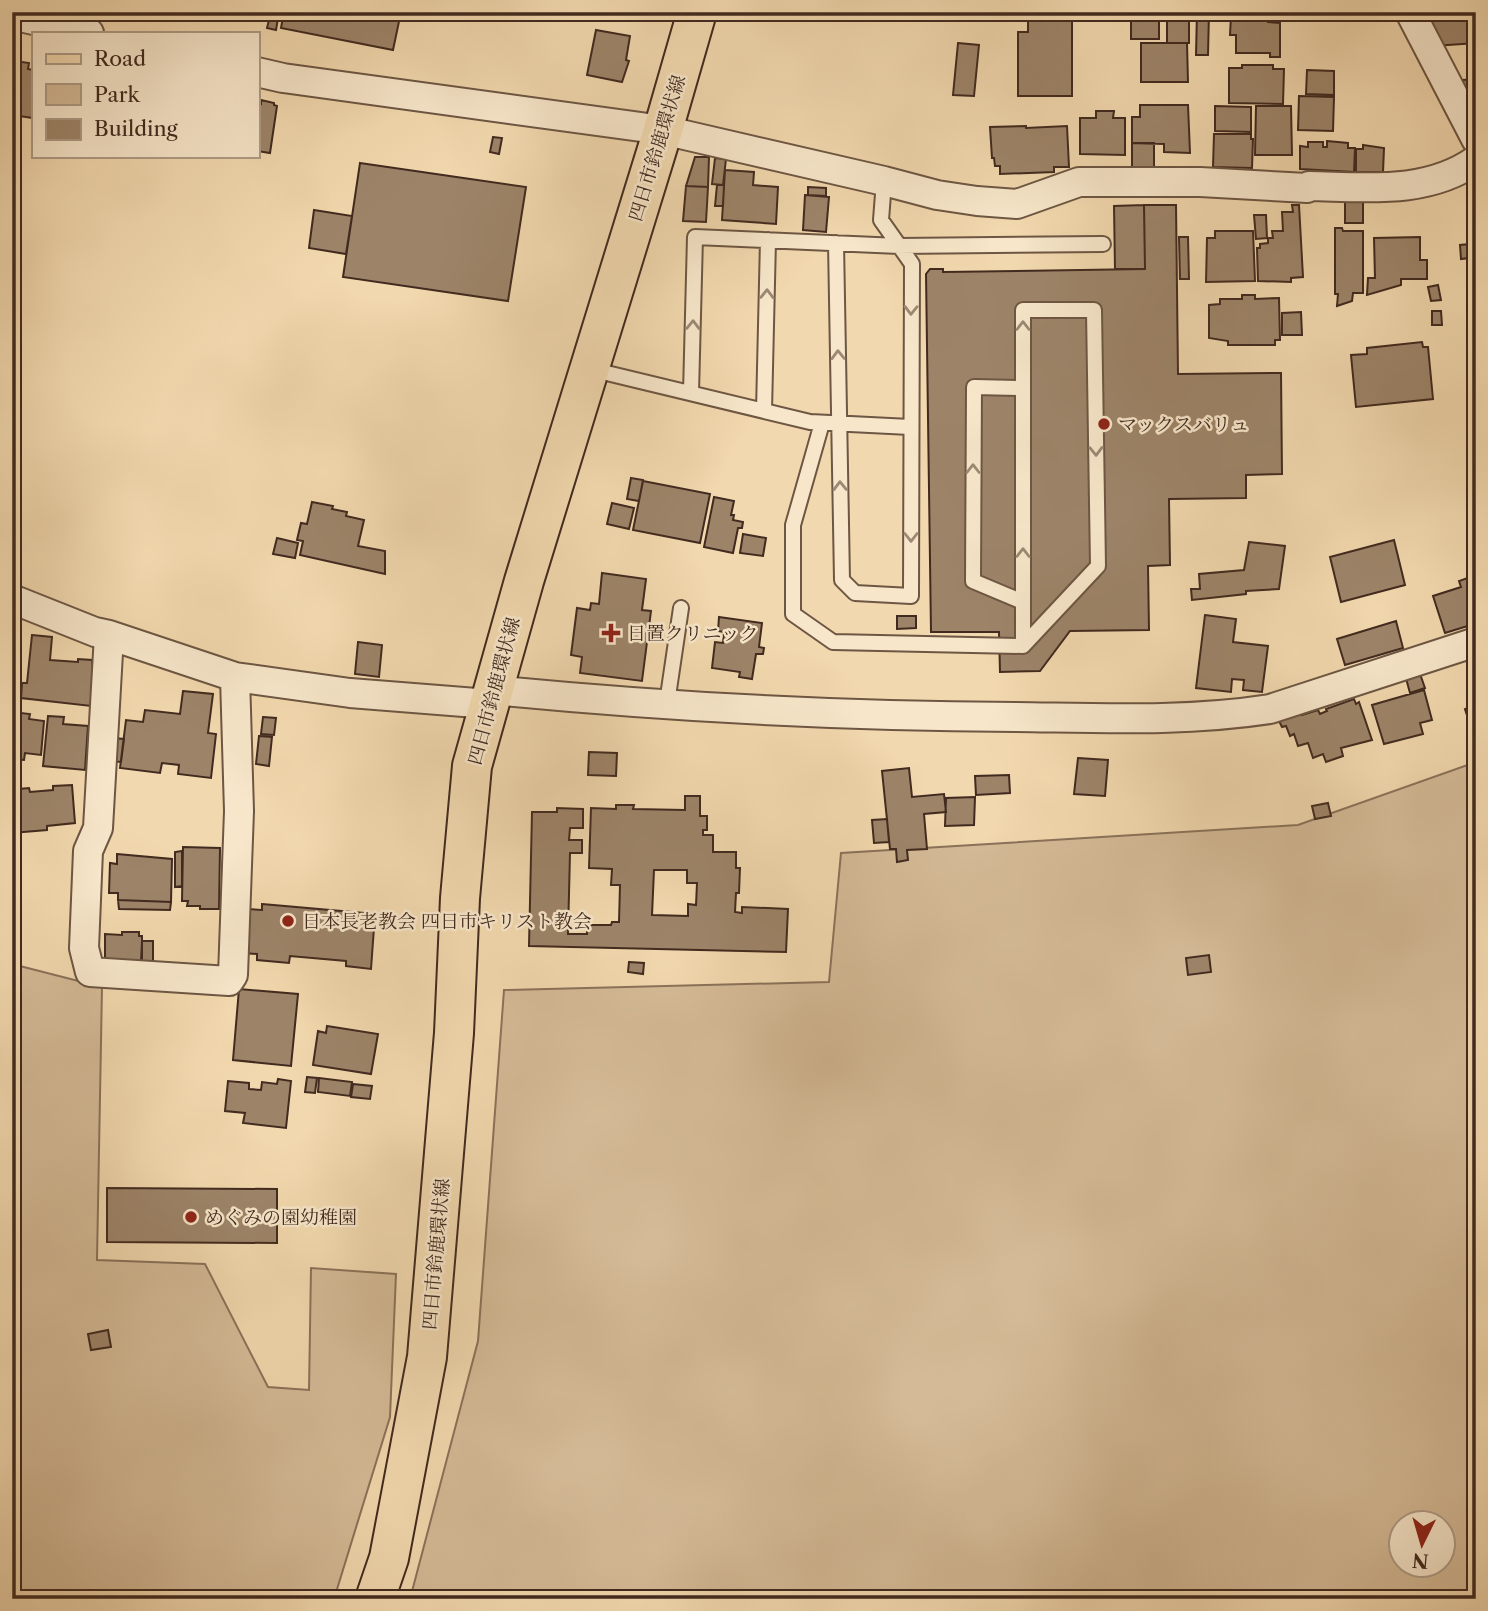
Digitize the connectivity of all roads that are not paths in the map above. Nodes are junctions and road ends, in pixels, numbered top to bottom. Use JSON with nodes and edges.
{"nodes":[{"id":1,"x":697,"y":12,"type":"edge"},
{"id":2,"x":1410,"y":12,"type":"edge"},
{"id":3,"x":12,"y":15,"type":"edge"},
{"id":4,"x":85,"y":32,"type":"edge"},
{"id":5,"x":259,"y":72,"type":"edge"},
{"id":6,"x":663,"y":130,"type":"junction"},
{"id":7,"x":1476,"y":139,"type":"edge"},
{"id":8,"x":1476,"y":160,"type":"edge"},
{"id":9,"x":884,"y":180,"type":"junction"},
{"id":10,"x":768,"y":240,"type":"junction"},
{"id":11,"x":836,"y":243,"type":"junction"},
{"id":12,"x":1102,"y":244,"type":"dead end"},
{"id":13,"x":899,"y":246,"type":"junction"},
{"id":14,"x":588,"y":369,"type":"junction"},
{"id":15,"x":1023,"y":388,"type":"junction"},
{"id":16,"x":691,"y":393,"type":"junction"},
{"id":17,"x":764,"y":411,"type":"junction"},
{"id":18,"x":822,"y":423,"type":"junction"},
{"id":19,"x":839,"y":424,"type":"junction"},
{"id":20,"x":910,"y":427,"type":"junction"},
{"id":21,"x":12,"y":598,"type":"edge"},
{"id":22,"x":1023,"y":601,"type":"junction"},
{"id":23,"x":681,"y":608,"type":"dead end"},
{"id":24,"x":110,"y":635,"type":"junction"},
{"id":25,"x":1476,"y":642,"type":"edge"},
{"id":26,"x":1023,"y":646,"type":"junction"},
{"id":27,"x":235,"y":677,"type":"junction"},
{"id":28,"x":491,"y":697,"type":"junction"},
{"id":29,"x":667,"y":703,"type":"junction"},
{"id":30,"x":375,"y":1599,"type":"edge"}],
"edges":[{"from":1,"to":6,"type":"main road","name":"四日市鈴鹿環状線"},
{"from":2,"to":7,"type":"street"},
{"from":3,"to":4,"type":"street"},
{"from":5,"to":6,"type":"street"},
{"from":6,"to":9,"type":"street"},
{"from":6,"to":14,"type":"main road","name":"四日市鈴鹿環状線"},
{"from":8,"to":9,"type":"street"},
{"from":9,"to":13,"type":"lane"},
{"from":10,"to":11,"type":"lane"},
{"from":16,"to":10,"type":"lane","one_way":true},
{"from":17,"to":10,"type":"lane","one_way":true},
{"from":11,"to":13,"type":"lane"},
{"from":19,"to":11,"type":"lane","one_way":true},
{"from":12,"to":13,"type":"lane"},
{"from":13,"to":20,"type":"lane","one_way":true},
{"from":14,"to":16,"type":"lane"},
{"from":14,"to":28,"type":"main road","name":"四日市鈴鹿環状線"},
{"from":22,"to":15,"type":"lane","one_way":true},
{"from":22,"to":15,"type":"lane","one_way":true},
{"from":15,"to":26,"type":"lane","one_way":true},
{"from":16,"to":17,"type":"lane"},
{"from":17,"to":18,"type":"lane"},
{"from":18,"to":19,"type":"lane"},
{"from":18,"to":26,"type":"lane"},
{"from":19,"to":20,"type":"lane"},
{"from":20,"to":19,"type":"lane","one_way":true},
{"from":21,"to":24,"type":"street"},
{"from":22,"to":26,"type":"lane"},
{"from":23,"to":29,"type":"lane"},
{"from":24,"to":27,"type":"street"},
{"from":24,"to":27,"type":"street"},
{"from":25,"to":29,"type":"street"},
{"from":27,"to":28,"type":"street"},
{"from":28,"to":29,"type":"street"},
{"from":28,"to":30,"type":"main road","name":"四日市鈴鹿環状線"}]}
